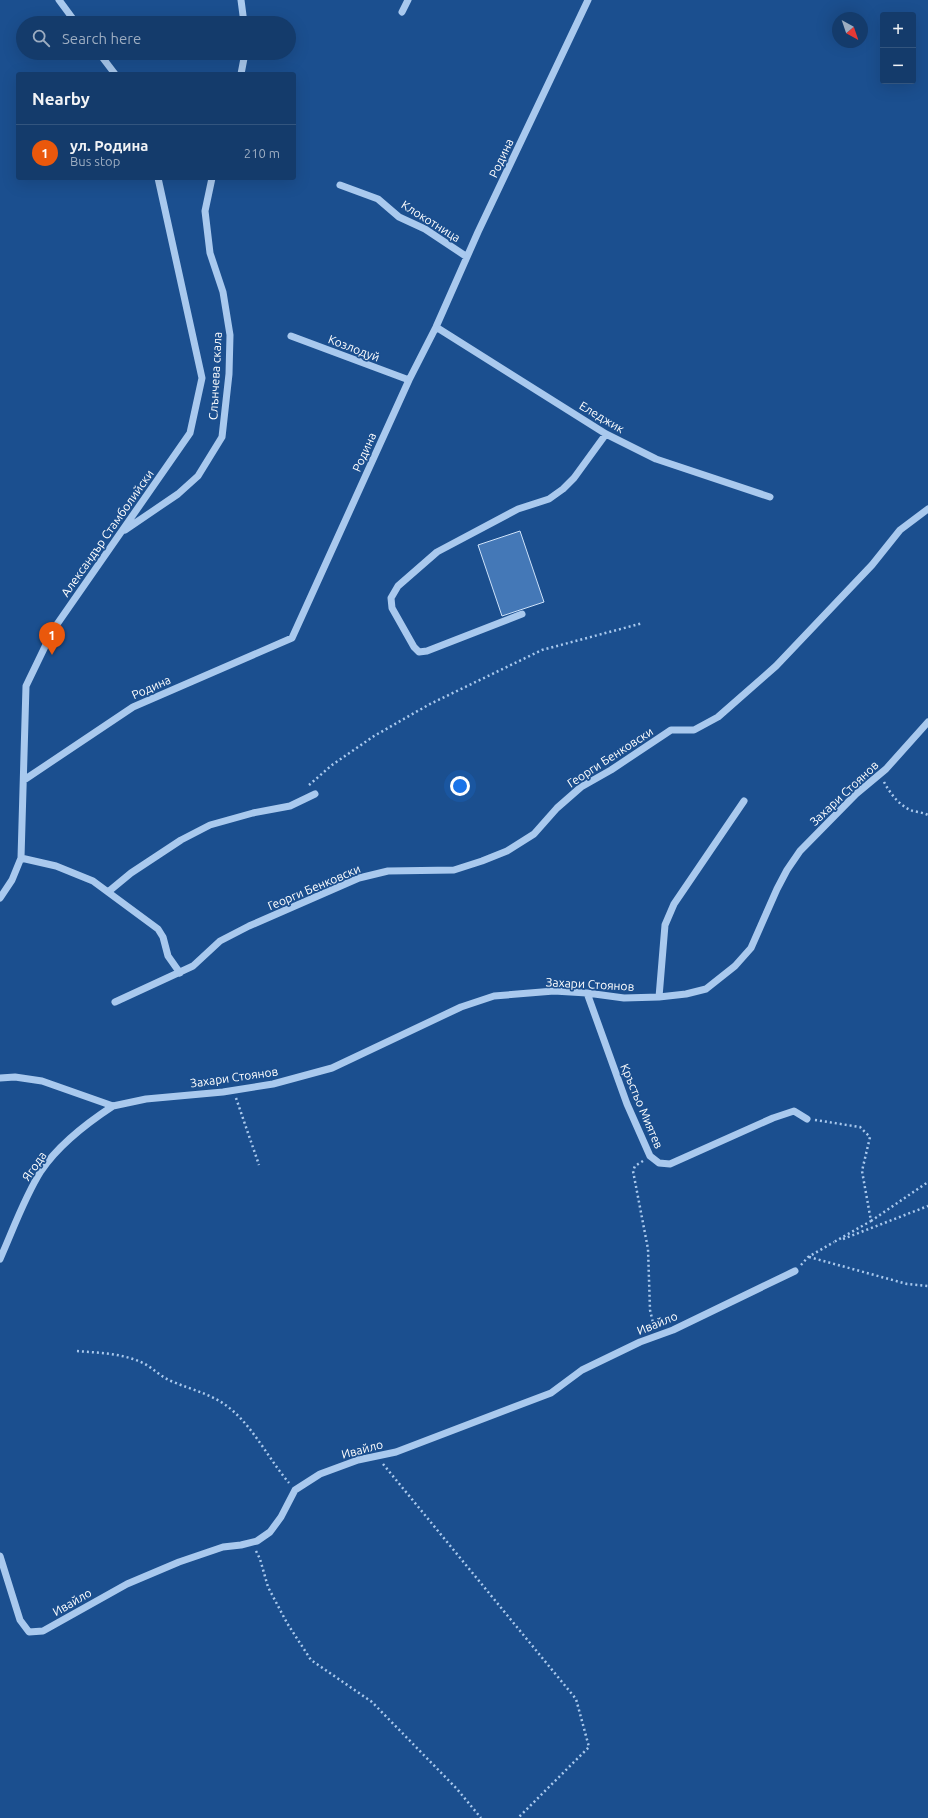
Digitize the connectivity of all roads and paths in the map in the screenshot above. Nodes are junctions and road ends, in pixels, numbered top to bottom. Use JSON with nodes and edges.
{"nodes":[{"id":1,"x":59,"y":0,"type":"edge"},
{"id":2,"x":241,"y":0,"type":"edge"},
{"id":3,"x":408,"y":0,"type":"edge"},
{"id":4,"x":588,"y":0,"type":"edge"},
{"id":5,"x":402,"y":12,"type":"dead end"},
{"id":6,"x":71,"y":16,"type":"edge"},
{"id":7,"x":243,"y":16,"type":"edge"},
{"id":8,"x":104,"y":60,"type":"edge"},
{"id":9,"x":244,"y":60,"type":"edge"},
{"id":10,"x":113,"y":72,"type":"edge"},
{"id":11,"x":241,"y":72,"type":"edge"},
{"id":12,"x":158,"y":180,"type":"edge"},
{"id":13,"x":212,"y":180,"type":"edge"},
{"id":14,"x":340,"y":185,"type":"dead end"},
{"id":15,"x":466,"y":257,"type":"junction"},
{"id":16,"x":436,"y":327,"type":"junction"},
{"id":17,"x":291,"y":336,"type":"dead end"},
{"id":18,"x":409,"y":380,"type":"junction"},
{"id":19,"x":606,"y":434,"type":"junction"},
{"id":20,"x":770,"y":497,"type":"dead end"},
{"id":21,"x":928,"y":509,"type":"edge"},
{"id":22,"x":121,"y":533,"type":"junction"},
{"id":23,"x":522,"y":614,"type":"dead end"},
{"id":24,"x":643,"y":623,"type":"dead end"},
{"id":25,"x":928,"y":722,"type":"edge"},
{"id":26,"x":880,"y":774,"type":"junction"},
{"id":27,"x":24,"y":780,"type":"junction"},
{"id":28,"x":315,"y":794,"type":"dead end"},
{"id":29,"x":744,"y":801,"type":"dead end"},
{"id":30,"x":298,"y":802,"type":"junction"},
{"id":31,"x":928,"y":815,"type":"edge"},
{"id":32,"x":21,"y":858,"type":"junction"},
{"id":33,"x":108,"y":892,"type":"junction"},
{"id":34,"x":0,"y":898,"type":"edge"},
{"id":35,"x":180,"y":973,"type":"junction"},
{"id":36,"x":587,"y":993,"type":"junction"},
{"id":37,"x":659,"y":997,"type":"junction"},
{"id":38,"x":115,"y":1002,"type":"dead end"},
{"id":39,"x":0,"y":1078,"type":"edge"},
{"id":40,"x":234,"y":1090,"type":"junction"},
{"id":41,"x":114,"y":1106,"type":"junction"},
{"id":42,"x":807,"y":1119,"type":"joint"},
{"id":43,"x":650,"y":1156,"type":"junction"},
{"id":44,"x":259,"y":1165,"type":"dead end"},
{"id":45,"x":928,"y":1182,"type":"edge"},
{"id":46,"x":928,"y":1206,"type":"edge"},
{"id":47,"x":871,"y":1221,"type":"junction"},
{"id":48,"x":834,"y":1242,"type":"junction"},
{"id":49,"x":808,"y":1257,"type":"junction"},
{"id":50,"x":0,"y":1259,"type":"edge"},
{"id":51,"x":795,"y":1271,"type":"joint"},
{"id":52,"x":928,"y":1286,"type":"edge"},
{"id":53,"x":657,"y":1336,"type":"junction"},
{"id":54,"x":77,"y":1351,"type":"dead end"},
{"id":55,"x":376,"y":1456,"type":"junction"},
{"id":56,"x":295,"y":1490,"type":"junction"},
{"id":57,"x":251,"y":1542,"type":"junction"},
{"id":58,"x":0,"y":1556,"type":"edge"},
{"id":59,"x":481,"y":1818,"type":"edge"},
{"id":60,"x":518,"y":1818,"type":"edge"}],
"edges":[{"from":1,"to":6,"type":"street"},
{"from":2,"to":7,"type":"street"},
{"from":3,"to":5,"type":"street"},
{"from":4,"to":15,"type":"street","name":"Родина"},
{"from":8,"to":10,"type":"street"},
{"from":9,"to":11,"type":"street"},
{"from":12,"to":22,"type":"street","name":"Александър Стамболийски"},
{"from":13,"to":22,"type":"street","name":"Слънчева скала"},
{"from":14,"to":15,"type":"street","name":"Клокотница"},
{"from":15,"to":16,"type":"street","name":"Родина"},
{"from":16,"to":18,"type":"street","name":"Родина"},
{"from":16,"to":19,"type":"street","name":"Еледжик"},
{"from":17,"to":18,"type":"street","name":"Козлодуй"},
{"from":18,"to":27,"type":"street","name":"Родина"},
{"from":19,"to":20,"type":"street","name":"Еледжик"},
{"from":19,"to":23,"type":"street"},
{"from":21,"to":35,"type":"street","name":"Георги Бенковски"},
{"from":22,"to":27,"type":"street","name":"Александър Стамболийски"},
{"from":24,"to":30,"type":"path"},
{"from":25,"to":26,"type":"street","name":"Захари Стоянов"},
{"from":26,"to":31,"type":"path"},
{"from":26,"to":37,"type":"street","name":"Захари Стоянов"},
{"from":27,"to":32,"type":"street","name":"Александър Стамболийски"},
{"from":28,"to":30,"type":"street"},
{"from":29,"to":37,"type":"street"},
{"from":30,"to":33,"type":"street"},
{"from":32,"to":33,"type":"street"},
{"from":32,"to":34,"type":"street","name":"Александър Стамболийски"},
{"from":33,"to":35,"type":"street"},
{"from":35,"to":38,"type":"street","name":"Георги Бенковски"},
{"from":36,"to":37,"type":"street","name":"Захари Стоянов"},
{"from":36,"to":40,"type":"street","name":"Захари Стоянов"},
{"from":36,"to":43,"type":"street","name":"Кръстьо Миятев"},
{"from":39,"to":41,"type":"street"},
{"from":40,"to":41,"type":"street","name":"Захари Стоянов"},
{"from":40,"to":44,"type":"path"},
{"from":41,"to":50,"type":"street","name":"Ягода"},
{"from":42,"to":43,"type":"street","name":"Кръстьо Миятев"},
{"from":42,"to":47,"type":"path"},
{"from":43,"to":53,"type":"path"},
{"from":45,"to":47,"type":"path"},
{"from":46,"to":48,"type":"path"},
{"from":47,"to":48,"type":"path"},
{"from":48,"to":49,"type":"path"},
{"from":49,"to":51,"type":"path"},
{"from":49,"to":52,"type":"path"},
{"from":51,"to":53,"type":"street","name":"Ивайло"},
{"from":53,"to":55,"type":"street","name":"Ивайло"},
{"from":54,"to":56,"type":"path"},
{"from":55,"to":56,"type":"street","name":"Ивайло"},
{"from":55,"to":60,"type":"path"},
{"from":56,"to":57,"type":"street","name":"Ивайло"},
{"from":57,"to":58,"type":"street","name":"Ивайло"},
{"from":57,"to":59,"type":"path"}]}
